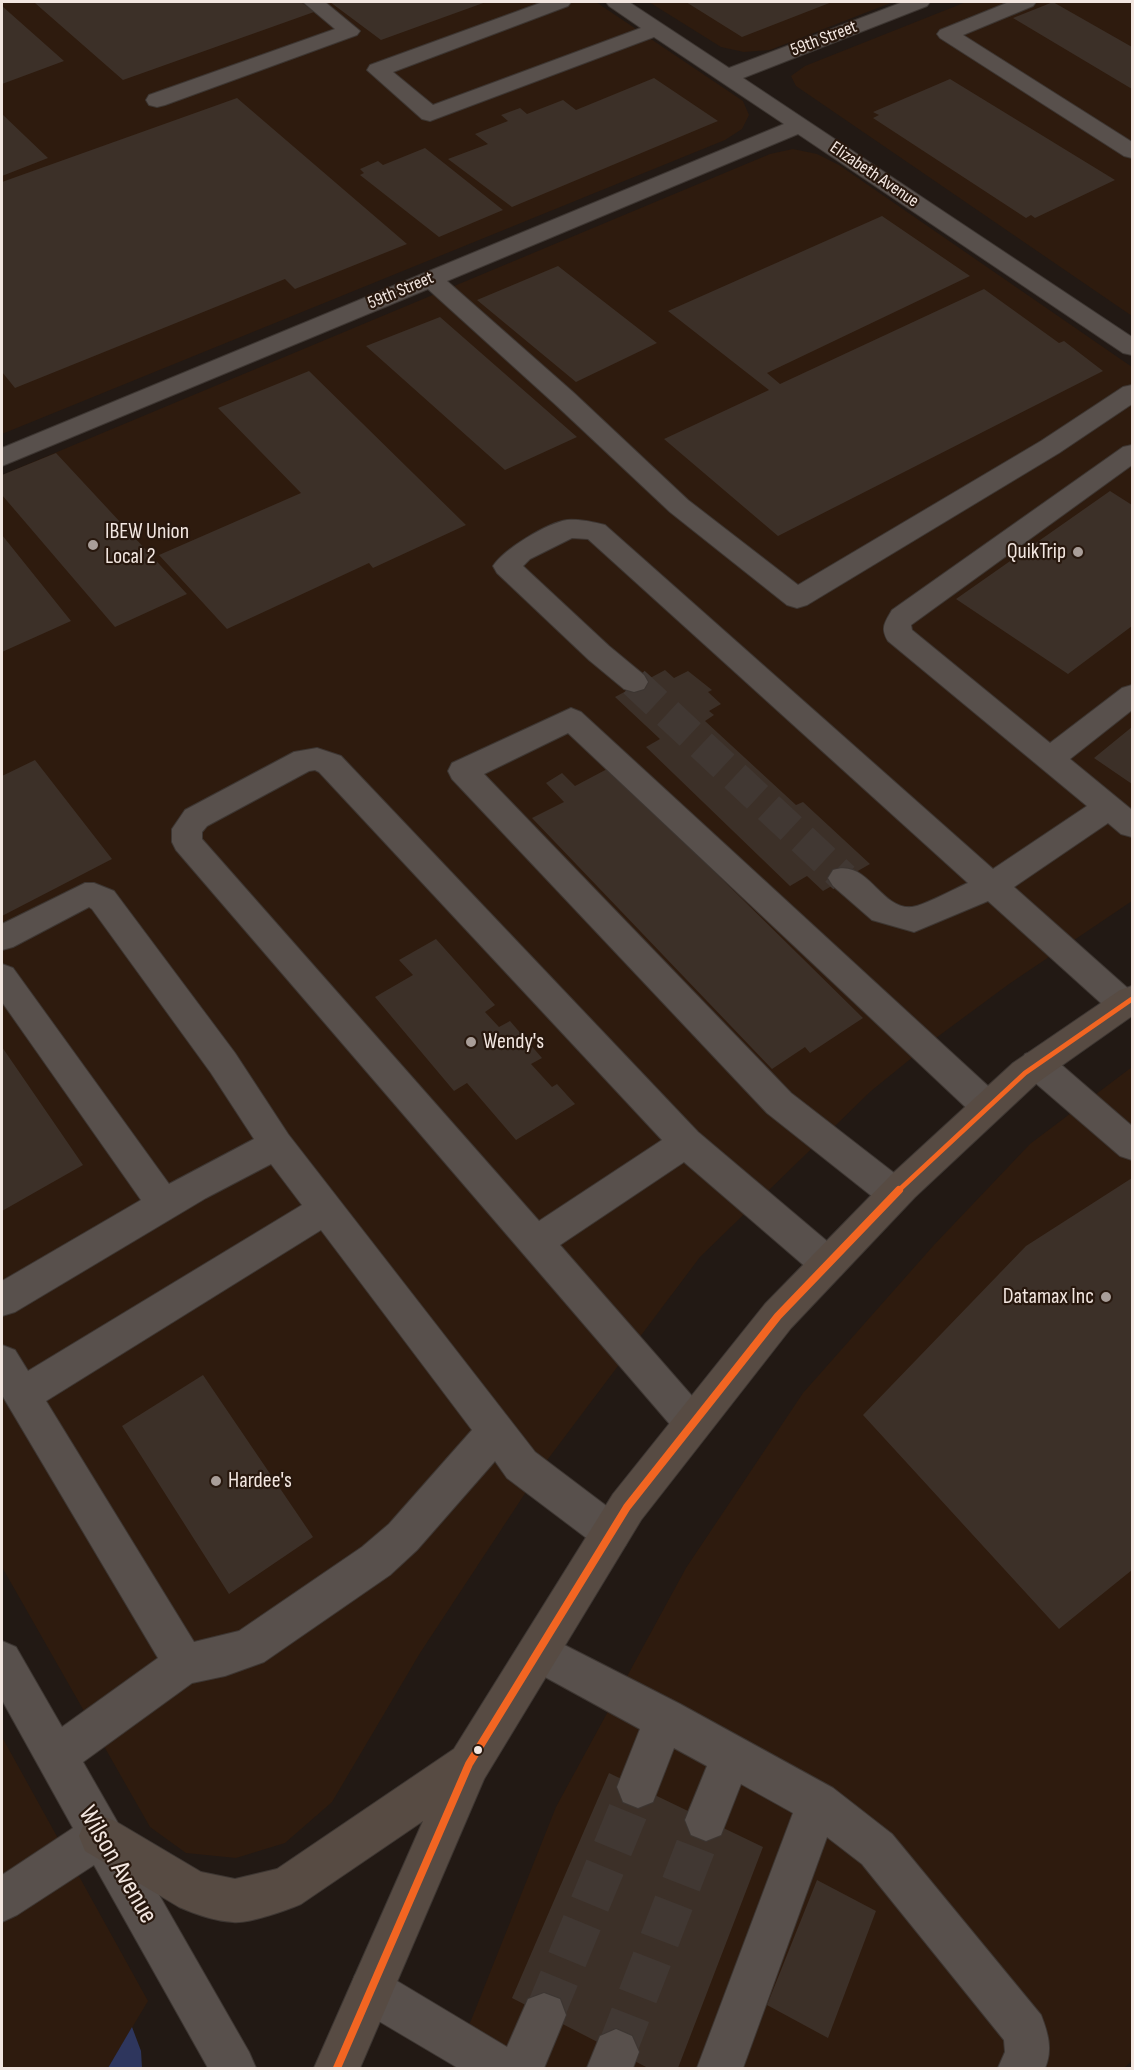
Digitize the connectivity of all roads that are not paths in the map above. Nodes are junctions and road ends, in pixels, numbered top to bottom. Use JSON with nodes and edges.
{"nodes":[{"id":1,"x":313,"y":2,"type":"edge"},
{"id":2,"x":561,"y":2,"type":"edge"},
{"id":3,"x":616,"y":2,"type":"edge"},
{"id":4,"x":920,"y":2,"type":"edge"},
{"id":5,"x":1026,"y":2,"type":"edge"},
{"id":6,"x":657,"y":29,"type":"junction"},
{"id":7,"x":729,"y":76,"type":"junction"},
{"id":8,"x":157,"y":100,"type":"dead end"},
{"id":9,"x":801,"y":125,"type":"junction"},
{"id":10,"x":1132,"y":151,"type":"edge"},
{"id":11,"x":431,"y":279,"type":"junction"},
{"id":12,"x":1132,"y":348,"type":"edge"},
{"id":13,"x":1132,"y":393,"type":"edge"},
{"id":14,"x":1132,"y":453,"type":"edge"},
{"id":15,"x":2,"y":458,"type":"edge"},
{"id":16,"x":517,"y":577,"type":"junction"},
{"id":17,"x":600,"y":653,"type":"junction"},
{"id":18,"x":634,"y":682,"type":"tunnel mouth"},
{"id":19,"x":1132,"y":695,"type":"edge"},
{"id":20,"x":1050,"y":759,"type":"junction"},
{"id":21,"x":1108,"y":807,"type":"junction"},
{"id":22,"x":1132,"y":826,"type":"edge"},
{"id":23,"x":844,"y":878,"type":"tunnel mouth"},
{"id":24,"x":991,"y":886,"type":"junction"},
{"id":25,"x":2,"y":938,"type":"edge"},
{"id":26,"x":2,"y":977,"type":"edge"},
{"id":27,"x":1128,"y":1002,"type":"edge"},
{"id":28,"x":1037,"y":1064,"type":"junction"},
{"id":29,"x":988,"y":1107,"type":"junction"},
{"id":30,"x":686,"y":1142,"type":"junction"},
{"id":31,"x":276,"y":1144,"type":"junction"},
{"id":32,"x":1132,"y":1146,"type":"edge"},
{"id":33,"x":895,"y":1194,"type":"junction"},
{"id":34,"x":164,"y":1205,"type":"junction"},
{"id":35,"x":326,"y":1209,"type":"junction"},
{"id":36,"x":536,"y":1242,"type":"junction"},
{"id":37,"x":828,"y":1264,"type":"junction"},
{"id":38,"x":2,"y":1300,"type":"edge"},
{"id":39,"x":2,"y":1362,"type":"edge"},
{"id":40,"x":22,"y":1395,"type":"junction"},
{"id":41,"x":693,"y":1424,"type":"junction"},
{"id":42,"x":495,"y":1432,"type":"junction"},
{"id":43,"x":611,"y":1533,"type":"junction"},
{"id":44,"x":539,"y":1652,"type":"junction"},
{"id":45,"x":2,"y":1661,"type":"edge"},
{"id":46,"x":184,"y":1664,"type":"junction"},
{"id":47,"x":665,"y":1719,"type":"junction"},
{"id":48,"x":732,"y":1756,"type":"junction"},
{"id":49,"x":55,"y":1757,"type":"junction"},
{"id":50,"x":470,"y":1764,"type":"junction"},
{"id":51,"x":638,"y":1787,"type":"tunnel mouth"},
{"id":52,"x":818,"y":1803,"type":"junction"},
{"id":53,"x":706,"y":1820,"type":"tunnel mouth"},
{"id":54,"x":100,"y":1836,"type":"junction"},
{"id":55,"x":2,"y":1900,"type":"edge"},
{"id":56,"x":371,"y":1990,"type":"junction"},
{"id":57,"x":544,"y":2014,"type":"tunnel mouth"},
{"id":58,"x":233,"y":2068,"type":"edge"},
{"id":59,"x":337,"y":2068,"type":"edge"},
{"id":60,"x":500,"y":2068,"type":"edge"},
{"id":61,"x":521,"y":2068,"type":"edge"},
{"id":62,"x":720,"y":2068,"type":"edge"},
{"id":63,"x":1021,"y":2068,"type":"edge"}],
"edges":[{"from":1,"to":8,"type":"street"},
{"from":2,"to":6,"type":"street"},
{"from":3,"to":6,"type":"street","name":"Elizabeth Avenue"},
{"from":4,"to":7,"type":"street","name":"59th Street"},
{"from":5,"to":10,"type":"street"},
{"from":6,"to":7,"type":"street","name":"Elizabeth Avenue"},
{"from":7,"to":9,"type":"street","name":"Elizabeth Avenue"},
{"from":9,"to":11,"type":"street","name":"59th Street"},
{"from":9,"to":12,"type":"street","name":"Elizabeth Avenue"},
{"from":11,"to":13,"type":"street"},
{"from":11,"to":15,"type":"street","name":"59th Street"},
{"from":14,"to":20,"type":"street"},
{"from":16,"to":17,"type":"street"},
{"from":16,"to":17,"type":"street"},
{"from":16,"to":24,"type":"street"},
{"from":17,"to":18,"type":"street"},
{"from":19,"to":20,"type":"street"},
{"from":20,"to":21,"type":"street"},
{"from":21,"to":22,"type":"street"},
{"from":21,"to":24,"type":"street"},
{"from":23,"to":24,"type":"street"},
{"from":24,"to":27,"type":"street"},
{"from":25,"to":31,"type":"street"},
{"from":26,"to":34,"type":"street"},
{"from":27,"to":28,"type":"main road"},
{"from":28,"to":29,"type":"main road"},
{"from":28,"to":32,"type":"street"},
{"from":29,"to":33,"type":"main road"},
{"from":29,"to":33,"type":"street"},
{"from":30,"to":36,"type":"street"},
{"from":30,"to":36,"type":"street"},
{"from":30,"to":37,"type":"street"},
{"from":31,"to":34,"type":"street"},
{"from":31,"to":35,"type":"street"},
{"from":33,"to":37,"type":"main road"},
{"from":34,"to":38,"type":"street"},
{"from":35,"to":40,"type":"street"},
{"from":35,"to":42,"type":"street"},
{"from":36,"to":41,"type":"street"},
{"from":37,"to":41,"type":"main road"},
{"from":39,"to":40,"type":"street"},
{"from":40,"to":46,"type":"street"},
{"from":41,"to":43,"type":"main road"},
{"from":42,"to":43,"type":"street"},
{"from":42,"to":46,"type":"street"},
{"from":43,"to":44,"type":"main road"},
{"from":44,"to":47,"type":"street"},
{"from":44,"to":50,"type":"main road"},
{"from":45,"to":49,"type":"street","name":"Wilson Avenue"},
{"from":46,"to":49,"type":"street"},
{"from":47,"to":48,"type":"street"},
{"from":47,"to":51,"type":"street"},
{"from":48,"to":52,"type":"street"},
{"from":48,"to":53,"type":"street"},
{"from":49,"to":54,"type":"street","name":"Wilson Avenue"},
{"from":50,"to":54,"type":"main road"},
{"from":50,"to":56,"type":"main road"},
{"from":52,"to":62,"type":"street"},
{"from":52,"to":63,"type":"street"},
{"from":54,"to":55,"type":"street"},
{"from":54,"to":58,"type":"street","name":"Wilson Avenue"},
{"from":56,"to":59,"type":"main road"},
{"from":56,"to":60,"type":"street"},
{"from":57,"to":61,"type":"street"}]}
